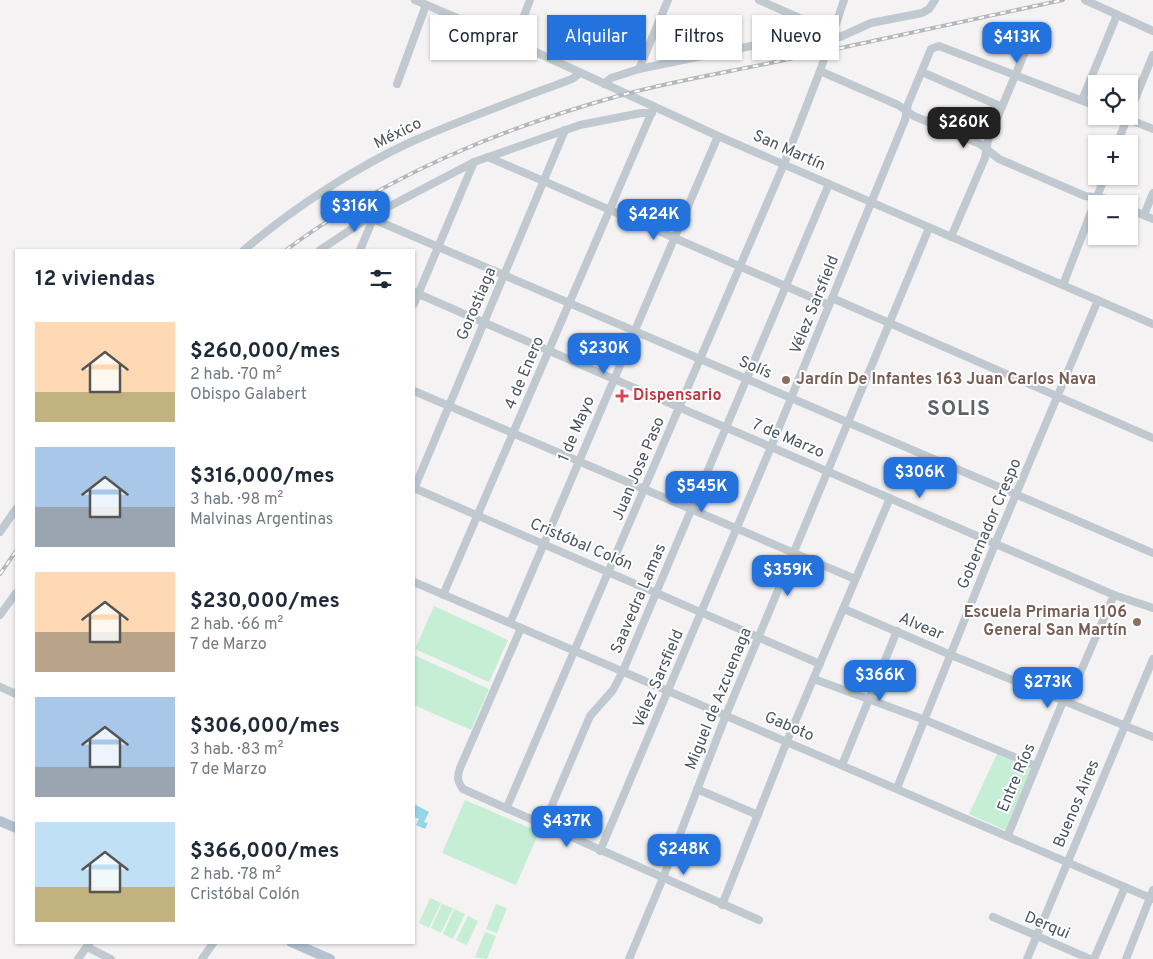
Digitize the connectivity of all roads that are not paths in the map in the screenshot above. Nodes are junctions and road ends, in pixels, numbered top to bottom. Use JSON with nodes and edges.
{"nodes":[{"id":1,"x":415,"y":0,"type":"edge"},
{"id":2,"x":530,"y":0,"type":"edge"},
{"id":3,"x":668,"y":0,"type":"edge"},
{"id":4,"x":759,"y":0,"type":"edge"},
{"id":5,"x":844,"y":0,"type":"edge"},
{"id":6,"x":935,"y":0,"type":"edge"},
{"id":7,"x":1085,"y":0,"type":"edge"},
{"id":8,"x":426,"y":5,"type":"junction"},
{"id":9,"x":450,"y":15,"type":"edge"},
{"id":10,"x":524,"y":15,"type":"edge"},
{"id":11,"x":793,"y":15,"type":"edge"},
{"id":12,"x":839,"y":15,"type":"edge"},
{"id":13,"x":1117,"y":15,"type":"junction"},
{"id":14,"x":1153,"y":31,"type":"edge"},
{"id":15,"x":1033,"y":33,"type":"dead end"},
{"id":16,"x":839,"y":36,"type":"edge"},
{"id":17,"x":752,"y":47,"type":"edge"},
{"id":18,"x":537,"y":53,"type":"edge"},
{"id":19,"x":1153,"y":55,"type":"edge"},
{"id":20,"x":823,"y":60,"type":"edge"},
{"id":21,"x":639,"y":69,"type":"junction"},
{"id":22,"x":820,"y":71,"type":"junction"},
{"id":23,"x":922,"y":72,"type":"junction"},
{"id":24,"x":580,"y":73,"type":"junction"},
{"id":25,"x":1015,"y":75,"type":"junction"},
{"id":26,"x":397,"y":84,"type":"dead end"},
{"id":27,"x":604,"y":84,"type":"junction"},
{"id":28,"x":1138,"y":89,"type":"edge"},
{"id":29,"x":1082,"y":100,"type":"junction"},
{"id":30,"x":1088,"y":103,"type":"edge"},
{"id":31,"x":1002,"y":107,"type":"junction"},
{"id":32,"x":653,"y":110,"type":"junction"},
{"id":33,"x":907,"y":111,"type":"junction"},
{"id":34,"x":1138,"y":122,"type":"edge"},
{"id":35,"x":1153,"y":129,"type":"edge"},
{"id":36,"x":565,"y":130,"type":"junction"},
{"id":37,"x":718,"y":136,"type":"junction"},
{"id":38,"x":987,"y":150,"type":"junction"},
{"id":39,"x":488,"y":157,"type":"junction"},
{"id":40,"x":474,"y":162,"type":"junction"},
{"id":41,"x":784,"y":164,"type":"junction"},
{"id":42,"x":544,"y":181,"type":"junction"},
{"id":43,"x":829,"y":184,"type":"junction"},
{"id":44,"x":1153,"y":193,"type":"edge"},
{"id":45,"x":1088,"y":196,"type":"edge"},
{"id":46,"x":872,"y":202,"type":"junction"},
{"id":47,"x":610,"y":210,"type":"junction"},
{"id":48,"x":1138,"y":212,"type":"edge"},
{"id":49,"x":1144,"y":215,"type":"junction"},
{"id":50,"x":372,"y":217,"type":"junction"},
{"id":51,"x":1153,"y":219,"type":"edge"},
{"id":52,"x":1088,"y":221,"type":"edge"},
{"id":53,"x":929,"y":228,"type":"junction"},
{"id":54,"x":951,"y":237,"type":"junction"},
{"id":55,"x":674,"y":238,"type":"junction"},
{"id":56,"x":439,"y":248,"type":"junction"},
{"id":57,"x":245,"y":249,"type":"edge"},
{"id":58,"x":322,"y":249,"type":"edge"},
{"id":59,"x":360,"y":249,"type":"edge"},
{"id":60,"x":740,"y":267,"type":"junction"},
{"id":61,"x":504,"y":276,"type":"junction"},
{"id":62,"x":1063,"y":285,"type":"junction"},
{"id":63,"x":786,"y":286,"type":"junction"},
{"id":64,"x":416,"y":293,"type":"edge"},
{"id":65,"x":1098,"y":300,"type":"junction"},
{"id":66,"x":831,"y":302,"type":"junction"},
{"id":67,"x":570,"y":304,"type":"junction"},
{"id":68,"x":484,"y":323,"type":"junction"},
{"id":69,"x":889,"y":323,"type":"junction"},
{"id":70,"x":1153,"y":324,"type":"edge"},
{"id":71,"x":634,"y":331,"type":"junction"},
{"id":72,"x":549,"y":352,"type":"junction"},
{"id":73,"x":700,"y":360,"type":"junction"},
{"id":74,"x":747,"y":379,"type":"junction"},
{"id":75,"x":614,"y":380,"type":"junction"},
{"id":76,"x":415,"y":391,"type":"edge"},
{"id":77,"x":1058,"y":397,"type":"junction"},
{"id":78,"x":791,"y":398,"type":"junction"},
{"id":79,"x":449,"y":406,"type":"junction"},
{"id":80,"x":680,"y":409,"type":"junction"},
{"id":81,"x":847,"y":422,"type":"junction"},
{"id":82,"x":726,"y":428,"type":"junction"},
{"id":83,"x":514,"y":433,"type":"junction"},
{"id":84,"x":1153,"y":438,"type":"edge"},
{"id":85,"x":772,"y":447,"type":"junction"},
{"id":86,"x":579,"y":461,"type":"junction"},
{"id":87,"x":828,"y":471,"type":"junction"},
{"id":88,"x":415,"y":486,"type":"edge"},
{"id":89,"x":415,"y":488,"type":"edge"},
{"id":90,"x":644,"y":489,"type":"junction"},
{"id":91,"x":1017,"y":495,"type":"junction"},
{"id":92,"x":890,"y":498,"type":"junction"},
{"id":93,"x":692,"y":509,"type":"junction"},
{"id":94,"x":15,"y":511,"type":"edge"},
{"id":95,"x":478,"y":516,"type":"junction"},
{"id":96,"x":737,"y":529,"type":"junction"},
{"id":97,"x":0,"y":532,"type":"edge"},
{"id":98,"x":543,"y":544,"type":"junction"},
{"id":99,"x":995,"y":544,"type":"junction"},
{"id":100,"x":794,"y":553,"type":"junction"},
{"id":101,"x":1153,"y":553,"type":"edge"},
{"id":102,"x":609,"y":572,"type":"junction"},
{"id":103,"x":856,"y":579,"type":"junction"},
{"id":104,"x":415,"y":582,"type":"edge"},
{"id":105,"x":657,"y":593,"type":"junction"},
{"id":106,"x":15,"y":594,"type":"edge"},
{"id":107,"x":444,"y":595,"type":"junction"},
{"id":108,"x":1114,"y":595,"type":"junction"},
{"id":109,"x":1153,"y":608,"type":"edge"},
{"id":110,"x":844,"y":609,"type":"junction"},
{"id":111,"x":701,"y":612,"type":"junction"},
{"id":112,"x":0,"y":616,"type":"edge"},
{"id":113,"x":510,"y":623,"type":"junction"},
{"id":114,"x":521,"y":628,"type":"junction"},
{"id":115,"x":897,"y":631,"type":"junction"},
{"id":116,"x":759,"y":637,"type":"junction"},
{"id":117,"x":576,"y":651,"type":"junction"},
{"id":118,"x":951,"y":655,"type":"junction"},
{"id":119,"x":1153,"y":660,"type":"edge"},
{"id":120,"x":820,"y":664,"type":"junction"},
{"id":121,"x":623,"y":671,"type":"junction"},
{"id":122,"x":814,"y":679,"type":"junction"},
{"id":123,"x":0,"y":687,"type":"edge"},
{"id":124,"x":669,"y":691,"type":"junction"},
{"id":125,"x":15,"y":694,"type":"edge"},
{"id":126,"x":869,"y":699,"type":"junction"},
{"id":127,"x":1066,"y":700,"type":"junction"},
{"id":128,"x":726,"y":715,"type":"junction"},
{"id":129,"x":925,"y":720,"type":"junction"},
{"id":130,"x":1126,"y":726,"type":"junction"},
{"id":131,"x":1153,"y":737,"type":"edge"},
{"id":132,"x":787,"y":741,"type":"junction"},
{"id":133,"x":842,"y":765,"type":"junction"},
{"id":134,"x":1036,"y":766,"type":"junction"},
{"id":135,"x":897,"y":788,"type":"junction"},
{"id":136,"x":697,"y":790,"type":"junction"},
{"id":137,"x":508,"y":807,"type":"junction"},
{"id":138,"x":0,"y":815,"type":"edge"},
{"id":139,"x":758,"y":815,"type":"junction"},
{"id":140,"x":0,"y":821,"type":"edge"},
{"id":141,"x":15,"y":822,"type":"edge"},
{"id":142,"x":544,"y":824,"type":"junction"},
{"id":143,"x":15,"y":828,"type":"edge"},
{"id":144,"x":1008,"y":835,"type":"junction"},
{"id":145,"x":600,"y":851,"type":"junction"},
{"id":146,"x":1068,"y":861,"type":"junction"},
{"id":147,"x":663,"y":878,"type":"junction"},
{"id":148,"x":1125,"y":887,"type":"junction"},
{"id":149,"x":1152,"y":895,"type":"edge"},
{"id":150,"x":722,"y":905,"type":"junction"},
{"id":151,"x":993,"y":917,"type":"dead end"},
{"id":152,"x":759,"y":920,"type":"dead end"},
{"id":153,"x":1036,"y":937,"type":"junction"},
{"id":154,"x":213,"y":944,"type":"edge"},
{"id":155,"x":296,"y":944,"type":"edge"},
{"id":156,"x":89,"y":945,"type":"edge"},
{"id":157,"x":78,"y":959,"type":"edge"},
{"id":158,"x":111,"y":959,"type":"edge"},
{"id":159,"x":202,"y":959,"type":"edge"},
{"id":160,"x":330,"y":959,"type":"edge"},
{"id":161,"x":629,"y":959,"type":"edge"},
{"id":162,"x":1027,"y":959,"type":"edge"},
{"id":163,"x":1090,"y":959,"type":"edge"},
{"id":164,"x":1094,"y":959,"type":"edge"},
{"id":165,"x":1126,"y":959,"type":"edge"}],
"edges":[{"from":1,"to":8,"type":"street","name":"San Martín"},
{"from":2,"to":10,"type":"street"},
{"from":3,"to":21,"type":"street"},
{"from":4,"to":11,"type":"street"},
{"from":5,"to":12,"type":"street","name":"Juan Jose Paso"},
{"from":6,"to":16,"type":"street"},
{"from":7,"to":13,"type":"street"},
{"from":8,"to":9,"type":"street","name":"San Martín"},
{"from":8,"to":26,"type":"street"},
{"from":13,"to":14,"type":"street"},
{"from":13,"to":29,"type":"street"},
{"from":15,"to":25,"type":"street"},
{"from":17,"to":21,"type":"street"},
{"from":18,"to":24,"type":"street","name":"San Martín"},
{"from":19,"to":28,"type":"street"},
{"from":20,"to":22,"type":"street","name":"Juan Jose Paso"},
{"from":21,"to":27,"type":"street"},
{"from":22,"to":33,"type":"street"},
{"from":22,"to":41,"type":"street","name":"Juan Jose Paso"},
{"from":23,"to":25,"type":"street","name":"Vélez Sarsfield"},
{"from":23,"to":31,"type":"street"},
{"from":23,"to":33,"type":"street","name":"Vélez Sarsfield"},
{"from":24,"to":27,"type":"street","name":"San Martín"},
{"from":24,"to":57,"type":"street","name":"México"},
{"from":25,"to":29,"type":"street"},
{"from":25,"to":31,"type":"street"},
{"from":27,"to":32,"type":"street","name":"San Martín"},
{"from":29,"to":30,"type":"street"},
{"from":31,"to":38,"type":"street"},
{"from":32,"to":36,"type":"street"},
{"from":32,"to":37,"type":"street","name":"San Martín"},
{"from":32,"to":47,"type":"street","name":"4 de Enero"},
{"from":33,"to":38,"type":"street"},
{"from":33,"to":46,"type":"street","name":"Vélez Sarsfield"},
{"from":34,"to":35,"type":"street"},
{"from":36,"to":39,"type":"street"},
{"from":36,"to":42,"type":"street","name":"Gorostiaga"},
{"from":37,"to":41,"type":"street","name":"San Martín"},
{"from":37,"to":55,"type":"street","name":"1 de Mayo"},
{"from":38,"to":45,"type":"street"},
{"from":38,"to":54,"type":"street"},
{"from":39,"to":40,"type":"street"},
{"from":39,"to":42,"type":"street"},
{"from":40,"to":50,"type":"street"},
{"from":40,"to":56,"type":"street"},
{"from":41,"to":43,"type":"street","name":"San Martín"},
{"from":41,"to":60,"type":"street","name":"Juan Jose Paso"},
{"from":42,"to":47,"type":"street"},
{"from":42,"to":61,"type":"street","name":"Gorostiaga"},
{"from":43,"to":46,"type":"street","name":"San Martín"},
{"from":43,"to":63,"type":"street","name":"Saavedra Lamas"},
{"from":44,"to":49,"type":"street"},
{"from":46,"to":53,"type":"street","name":"San Martín"},
{"from":46,"to":66,"type":"street","name":"Vélez Sarsfield"},
{"from":47,"to":55,"type":"street"},
{"from":47,"to":67,"type":"street","name":"4 de Enero"},
{"from":48,"to":49,"type":"street"},
{"from":49,"to":51,"type":"street"},
{"from":50,"to":56,"type":"street","name":"Solís"},
{"from":50,"to":58,"type":"street"},
{"from":50,"to":59,"type":"street"},
{"from":52,"to":62,"type":"street"},
{"from":53,"to":54,"type":"street","name":"San Martín"},
{"from":53,"to":69,"type":"street","name":"Miguel de Azcuenaga"},
{"from":54,"to":62,"type":"street","name":"San Martín"},
{"from":55,"to":60,"type":"street"},
{"from":55,"to":71,"type":"street","name":"1 de Mayo"},
{"from":56,"to":61,"type":"street","name":"Solís"},
{"from":56,"to":64,"type":"street"},
{"from":60,"to":63,"type":"street"},
{"from":60,"to":73,"type":"street","name":"Juan Jose Paso"},
{"from":61,"to":67,"type":"street","name":"Solís"},
{"from":61,"to":68,"type":"street","name":"Gorostiaga"},
{"from":62,"to":65,"type":"street","name":"San Martín"},
{"from":63,"to":66,"type":"street"},
{"from":63,"to":74,"type":"street","name":"Saavedra Lamas"},
{"from":64,"to":68,"type":"street","name":"7 de Marzo"},
{"from":65,"to":70,"type":"street","name":"San Martín"},
{"from":65,"to":77,"type":"street","name":"Gobernador Crespo"},
{"from":66,"to":69,"type":"street"},
{"from":66,"to":78,"type":"street","name":"Vélez Sarsfield"},
{"from":67,"to":71,"type":"street","name":"Solís"},
{"from":67,"to":72,"type":"street","name":"4 de Enero"},
{"from":68,"to":72,"type":"street","name":"7 de Marzo"},
{"from":68,"to":79,"type":"street","name":"Gorostiaga"},
{"from":69,"to":77,"type":"street"},
{"from":69,"to":81,"type":"street","name":"Miguel de Azcuenaga"},
{"from":71,"to":73,"type":"street","name":"Solís"},
{"from":71,"to":75,"type":"street","name":"1 de Mayo"},
{"from":72,"to":75,"type":"street","name":"7 de Marzo"},
{"from":72,"to":83,"type":"street","name":"4 de Enero"},
{"from":73,"to":74,"type":"street","name":"Solís"},
{"from":73,"to":80,"type":"street","name":"Juan Jose Paso"},
{"from":74,"to":78,"type":"street","name":"Solís"},
{"from":74,"to":82,"type":"street","name":"Saavedra Lamas"},
{"from":75,"to":80,"type":"street","name":"7 de Marzo"},
{"from":75,"to":86,"type":"street","name":"1 de Mayo"},
{"from":76,"to":79,"type":"street"},
{"from":77,"to":84,"type":"street"},
{"from":77,"to":91,"type":"street","name":"Gobernador Crespo"},
{"from":78,"to":81,"type":"street","name":"Solís"},
{"from":78,"to":85,"type":"street","name":"Vélez Sarsfield"},
{"from":79,"to":83,"type":"street"},
{"from":79,"to":88,"type":"street","name":"Gorostiaga"},
{"from":80,"to":82,"type":"street","name":"7 de Marzo"},
{"from":80,"to":90,"type":"street","name":"Juan Jose Paso"},
{"from":81,"to":87,"type":"street","name":"Miguel de Azcuenaga"},
{"from":81,"to":91,"type":"street","name":"Solís"},
{"from":82,"to":85,"type":"street","name":"7 de Marzo"},
{"from":82,"to":93,"type":"street","name":"Saavedra Lamas"},
{"from":83,"to":86,"type":"street"},
{"from":83,"to":95,"type":"street","name":"4 de Enero"},
{"from":85,"to":87,"type":"street","name":"7 de Marzo"},
{"from":85,"to":96,"type":"street","name":"Vélez Sarsfield"},
{"from":86,"to":90,"type":"street"},
{"from":86,"to":98,"type":"street","name":"1 de Mayo"},
{"from":87,"to":92,"type":"street","name":"7 de Marzo"},
{"from":87,"to":100,"type":"street","name":"Miguel de Azcuenaga"},
{"from":89,"to":95,"type":"street","name":"Cristóbal Colón"},
{"from":90,"to":93,"type":"street"},
{"from":90,"to":102,"type":"street","name":"Juan Jose Paso"},
{"from":91,"to":99,"type":"street","name":"Gobernador Crespo"},
{"from":91,"to":101,"type":"street","name":"Solís"},
{"from":92,"to":99,"type":"street","name":"7 de Marzo"},
{"from":92,"to":103,"type":"street"},
{"from":93,"to":96,"type":"street"},
{"from":93,"to":105,"type":"street","name":"Saavedra Lamas"},
{"from":94,"to":97,"type":"street"},
{"from":95,"to":98,"type":"street","name":"Cristóbal Colón"},
{"from":95,"to":107,"type":"street","name":"4 de Enero"},
{"from":96,"to":100,"type":"street"},
{"from":96,"to":111,"type":"street","name":"Vélez Sarsfield"},
{"from":98,"to":102,"type":"street","name":"Cristóbal Colón"},
{"from":98,"to":113,"type":"street","name":"1 de Mayo"},
{"from":99,"to":108,"type":"street","name":"7 de Marzo"},
{"from":99,"to":118,"type":"street","name":"Gobernador Crespo"},
{"from":100,"to":103,"type":"street"},
{"from":100,"to":116,"type":"street","name":"Miguel de Azcuenaga"},
{"from":102,"to":105,"type":"street","name":"Cristóbal Colón"},
{"from":102,"to":117,"type":"street","name":"Juan Jose Paso"},
{"from":103,"to":110,"type":"street"},
{"from":104,"to":107,"type":"street","name":"Gaboto"},
{"from":105,"to":111,"type":"street","name":"Cristóbal Colón"},
{"from":105,"to":121,"type":"street","name":"Saavedra Lamas"},
{"from":106,"to":112,"type":"street"},
{"from":107,"to":113,"type":"street","name":"Gaboto"},
{"from":108,"to":109,"type":"street","name":"7 de Marzo"},
{"from":108,"to":127,"type":"street","name":"Entre Ríos"},
{"from":110,"to":115,"type":"street","name":"Alvear"},
{"from":110,"to":120,"type":"street"},
{"from":111,"to":116,"type":"street","name":"Cristóbal Colón"},
{"from":111,"to":124,"type":"street","name":"Vélez Sarsfield"},
{"from":113,"to":114,"type":"street","name":"Gaboto"},
{"from":114,"to":117,"type":"street","name":"Gaboto"},
{"from":114,"to":137,"type":"street"},
{"from":115,"to":118,"type":"street","name":"Alvear"},
{"from":115,"to":126,"type":"street"},
{"from":116,"to":120,"type":"street","name":"Cristóbal Colón"},
{"from":116,"to":128,"type":"street","name":"Miguel de Azcuenaga"},
{"from":117,"to":121,"type":"street","name":"Gaboto"},
{"from":117,"to":137,"type":"street","name":"Juan Jose Paso"},
{"from":118,"to":127,"type":"street","name":"Alvear"},
{"from":118,"to":129,"type":"street","name":"Gobernador Crespo"},
{"from":119,"to":130,"type":"street","name":"Buenos Aires"},
{"from":120,"to":122,"type":"street"},
{"from":121,"to":124,"type":"street","name":"Gaboto"},
{"from":121,"to":142,"type":"street","name":"Saavedra Lamas"},
{"from":122,"to":126,"type":"street"},
{"from":122,"to":132,"type":"street"},
{"from":123,"to":125,"type":"street"},
{"from":124,"to":128,"type":"street","name":"Gaboto"},
{"from":124,"to":145,"type":"street","name":"Vélez Sarsfield"},
{"from":126,"to":129,"type":"street"},
{"from":126,"to":133,"type":"street"},
{"from":127,"to":130,"type":"street","name":"Alvear"},
{"from":127,"to":134,"type":"street","name":"Entre Ríos"},
{"from":128,"to":132,"type":"street","name":"Gaboto"},
{"from":128,"to":136,"type":"street","name":"Miguel de Azcuenaga"},
{"from":129,"to":134,"type":"street"},
{"from":129,"to":135,"type":"street","name":"Gobernador Crespo"},
{"from":130,"to":131,"type":"street","name":"Alvear"},
{"from":130,"to":146,"type":"street","name":"Buenos Aires"},
{"from":132,"to":133,"type":"street","name":"Gaboto"},
{"from":132,"to":139,"type":"street"},
{"from":133,"to":135,"type":"street","name":"Gaboto"},
{"from":134,"to":144,"type":"street","name":"Entre Ríos"},
{"from":135,"to":144,"type":"street","name":"Gaboto"},
{"from":136,"to":139,"type":"street"},
{"from":136,"to":147,"type":"street","name":"Miguel de Azcuenaga"},
{"from":137,"to":142,"type":"street"},
{"from":138,"to":141,"type":"main road"},
{"from":139,"to":150,"type":"street"},
{"from":140,"to":143,"type":"main road"},
{"from":142,"to":145,"type":"street"},
{"from":144,"to":146,"type":"street","name":"Gaboto"},
{"from":145,"to":147,"type":"street"},
{"from":146,"to":148,"type":"street","name":"Gaboto"},
{"from":146,"to":153,"type":"street","name":"Buenos Aires"},
{"from":147,"to":150,"type":"street"},
{"from":147,"to":161,"type":"street","name":"Miguel de Azcuenaga"},
{"from":148,"to":149,"type":"street","name":"Gaboto"},
{"from":148,"to":164,"type":"street"},
{"from":149,"to":165,"type":"street"},
{"from":150,"to":152,"type":"street"},
{"from":151,"to":153,"type":"street","name":"Derqui"},
{"from":153,"to":162,"type":"street","name":"Buenos Aires"},
{"from":153,"to":163,"type":"street","name":"Derqui"},
{"from":154,"to":159,"type":"street"},
{"from":155,"to":160,"type":"main road"},
{"from":156,"to":157,"type":"street"},
{"from":156,"to":158,"type":"street"}]}
